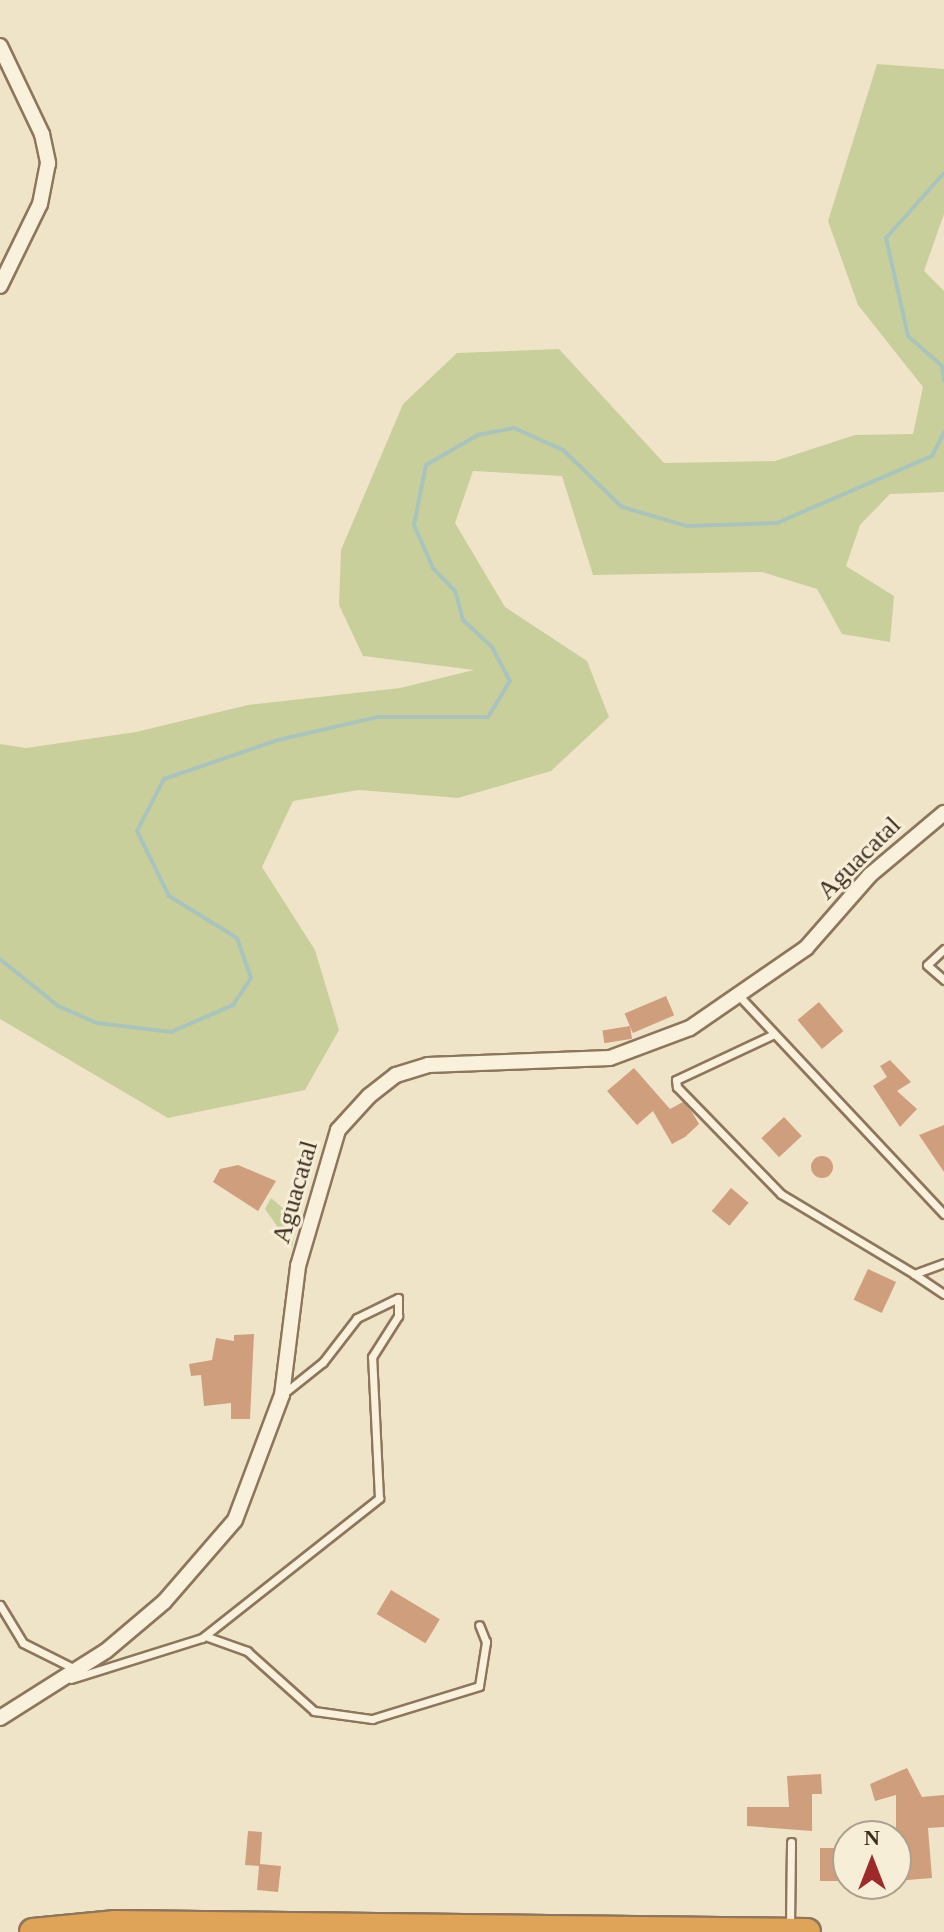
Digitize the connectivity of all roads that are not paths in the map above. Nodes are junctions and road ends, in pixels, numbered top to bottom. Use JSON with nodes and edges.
{"nodes":[{"id":1,"x":0,"y":46,"type":"edge"},
{"id":2,"x":0,"y":286,"type":"edge"},
{"id":3,"x":944,"y":813,"type":"edge"},
{"id":4,"x":944,"y":949,"type":"edge"},
{"id":5,"x":944,"y":980,"type":"edge"},
{"id":6,"x":742,"y":999,"type":"junction"},
{"id":7,"x":772,"y":1035,"type":"junction"},
{"id":8,"x":944,"y":1214,"type":"edge"},
{"id":9,"x":944,"y":1263,"type":"edge"},
{"id":10,"x":914,"y":1274,"type":"junction"},
{"id":11,"x":944,"y":1294,"type":"edge"},
{"id":12,"x":282,"y":1395,"type":"junction"},
{"id":13,"x":0,"y":1605,"type":"edge"},
{"id":14,"x":479,"y":1625,"type":"dead end"},
{"id":15,"x":205,"y":1636,"type":"junction"},
{"id":16,"x":71,"y":1667,"type":"junction"},
{"id":17,"x":45,"y":1686,"type":"junction"},
{"id":18,"x":0,"y":1718,"type":"edge"},
{"id":19,"x":791,"y":1842,"type":"dead end"},
{"id":20,"x":33,"y":1932,"type":"edge"},
{"id":21,"x":790,"y":1932,"type":"edge"},
{"id":22,"x":807,"y":1932,"type":"edge"}],
"edges":[{"from":1,"to":2,"type":"street"},
{"from":3,"to":6,"type":"street","name":"Aguacatal"},
{"from":4,"to":5,"type":"lane"},
{"from":6,"to":7,"type":"lane"},
{"from":6,"to":12,"type":"street","name":"Aguacatal"},
{"from":7,"to":8,"type":"lane"},
{"from":7,"to":10,"type":"lane"},
{"from":9,"to":10,"type":"lane"},
{"from":10,"to":11,"type":"lane"},
{"from":12,"to":15,"type":"lane"},
{"from":12,"to":16,"type":"street","name":"Aguacatal"},
{"from":13,"to":16,"type":"lane"},
{"from":14,"to":15,"type":"lane"},
{"from":15,"to":17,"type":"lane"},
{"from":16,"to":17,"type":"street","name":"Aguacatal"},
{"from":17,"to":18,"type":"street","name":"Aguacatal"},
{"from":19,"to":21,"type":"lane"},
{"from":20,"to":21,"type":"highway"},
{"from":21,"to":22,"type":"highway"}]}
